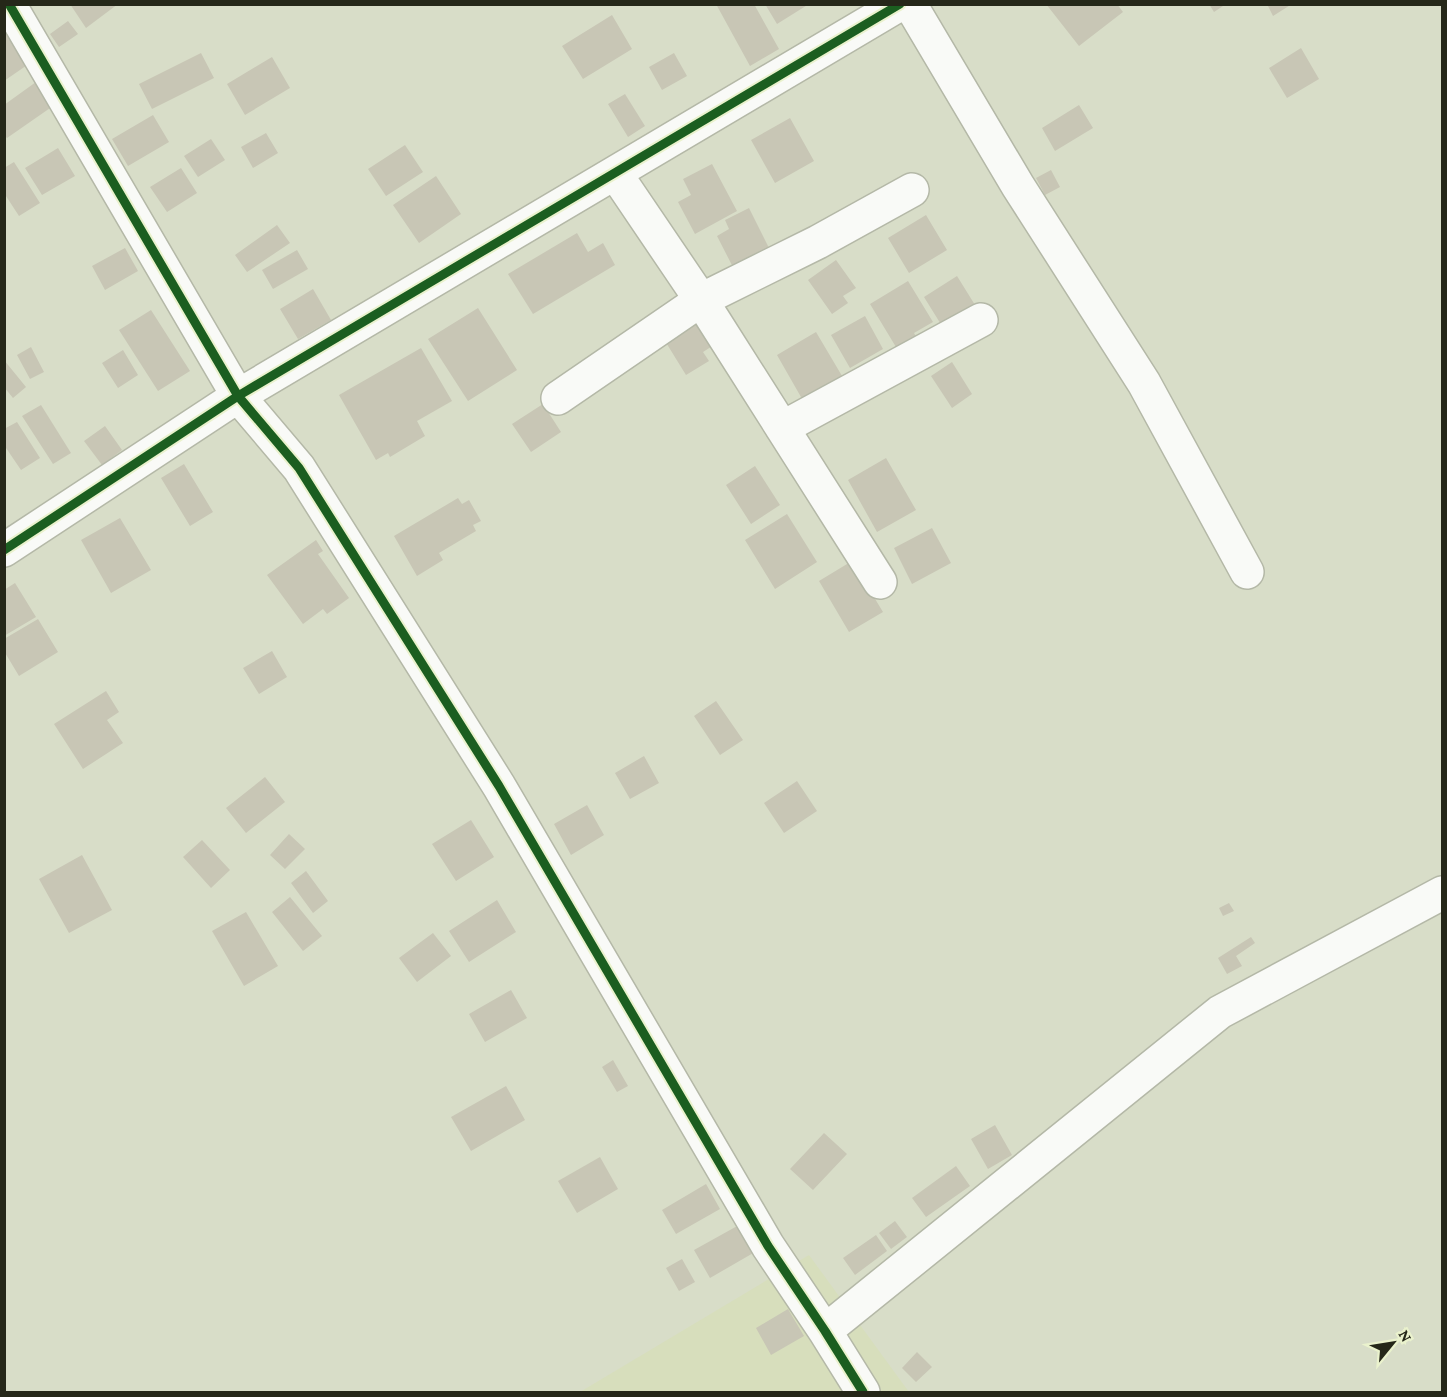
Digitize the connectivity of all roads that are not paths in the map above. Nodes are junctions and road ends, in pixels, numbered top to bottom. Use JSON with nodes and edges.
{"nodes":[{"id":1,"x":9,"y":4,"type":"edge"},
{"id":2,"x":900,"y":4,"type":"edge"},
{"id":3,"x":910,"y":4,"type":"edge"},
{"id":4,"x":852,"y":16,"type":"edge"},
{"id":5,"x":615,"y":173,"type":"junction"},
{"id":6,"x":912,"y":190,"type":"dead end"},
{"id":7,"x":701,"y":300,"type":"junction"},
{"id":8,"x":981,"y":320,"type":"dead end"},
{"id":9,"x":238,"y":396,"type":"junction"},
{"id":10,"x":558,"y":398,"type":"dead end"},
{"id":11,"x":782,"y":428,"type":"junction"},
{"id":12,"x":4,"y":550,"type":"edge"},
{"id":13,"x":1247,"y":572,"type":"dead end"},
{"id":14,"x":880,"y":582,"type":"dead end"},
{"id":15,"x":1443,"y":893,"type":"edge"},
{"id":16,"x":825,"y":1331,"type":"junction"},
{"id":17,"x":863,"y":1392,"type":"edge"}],
"edges":[{"from":1,"to":9,"type":"street"},
{"from":2,"to":4,"type":"street"},
{"from":3,"to":13,"type":"street"},
{"from":4,"to":5,"type":"street"},
{"from":5,"to":7,"type":"street"},
{"from":5,"to":9,"type":"street"},
{"from":6,"to":7,"type":"street"},
{"from":7,"to":10,"type":"street"},
{"from":7,"to":11,"type":"street"},
{"from":8,"to":11,"type":"street"},
{"from":9,"to":12,"type":"street"},
{"from":9,"to":16,"type":"street"},
{"from":11,"to":14,"type":"street"},
{"from":15,"to":16,"type":"street"},
{"from":16,"to":17,"type":"street"}]}
